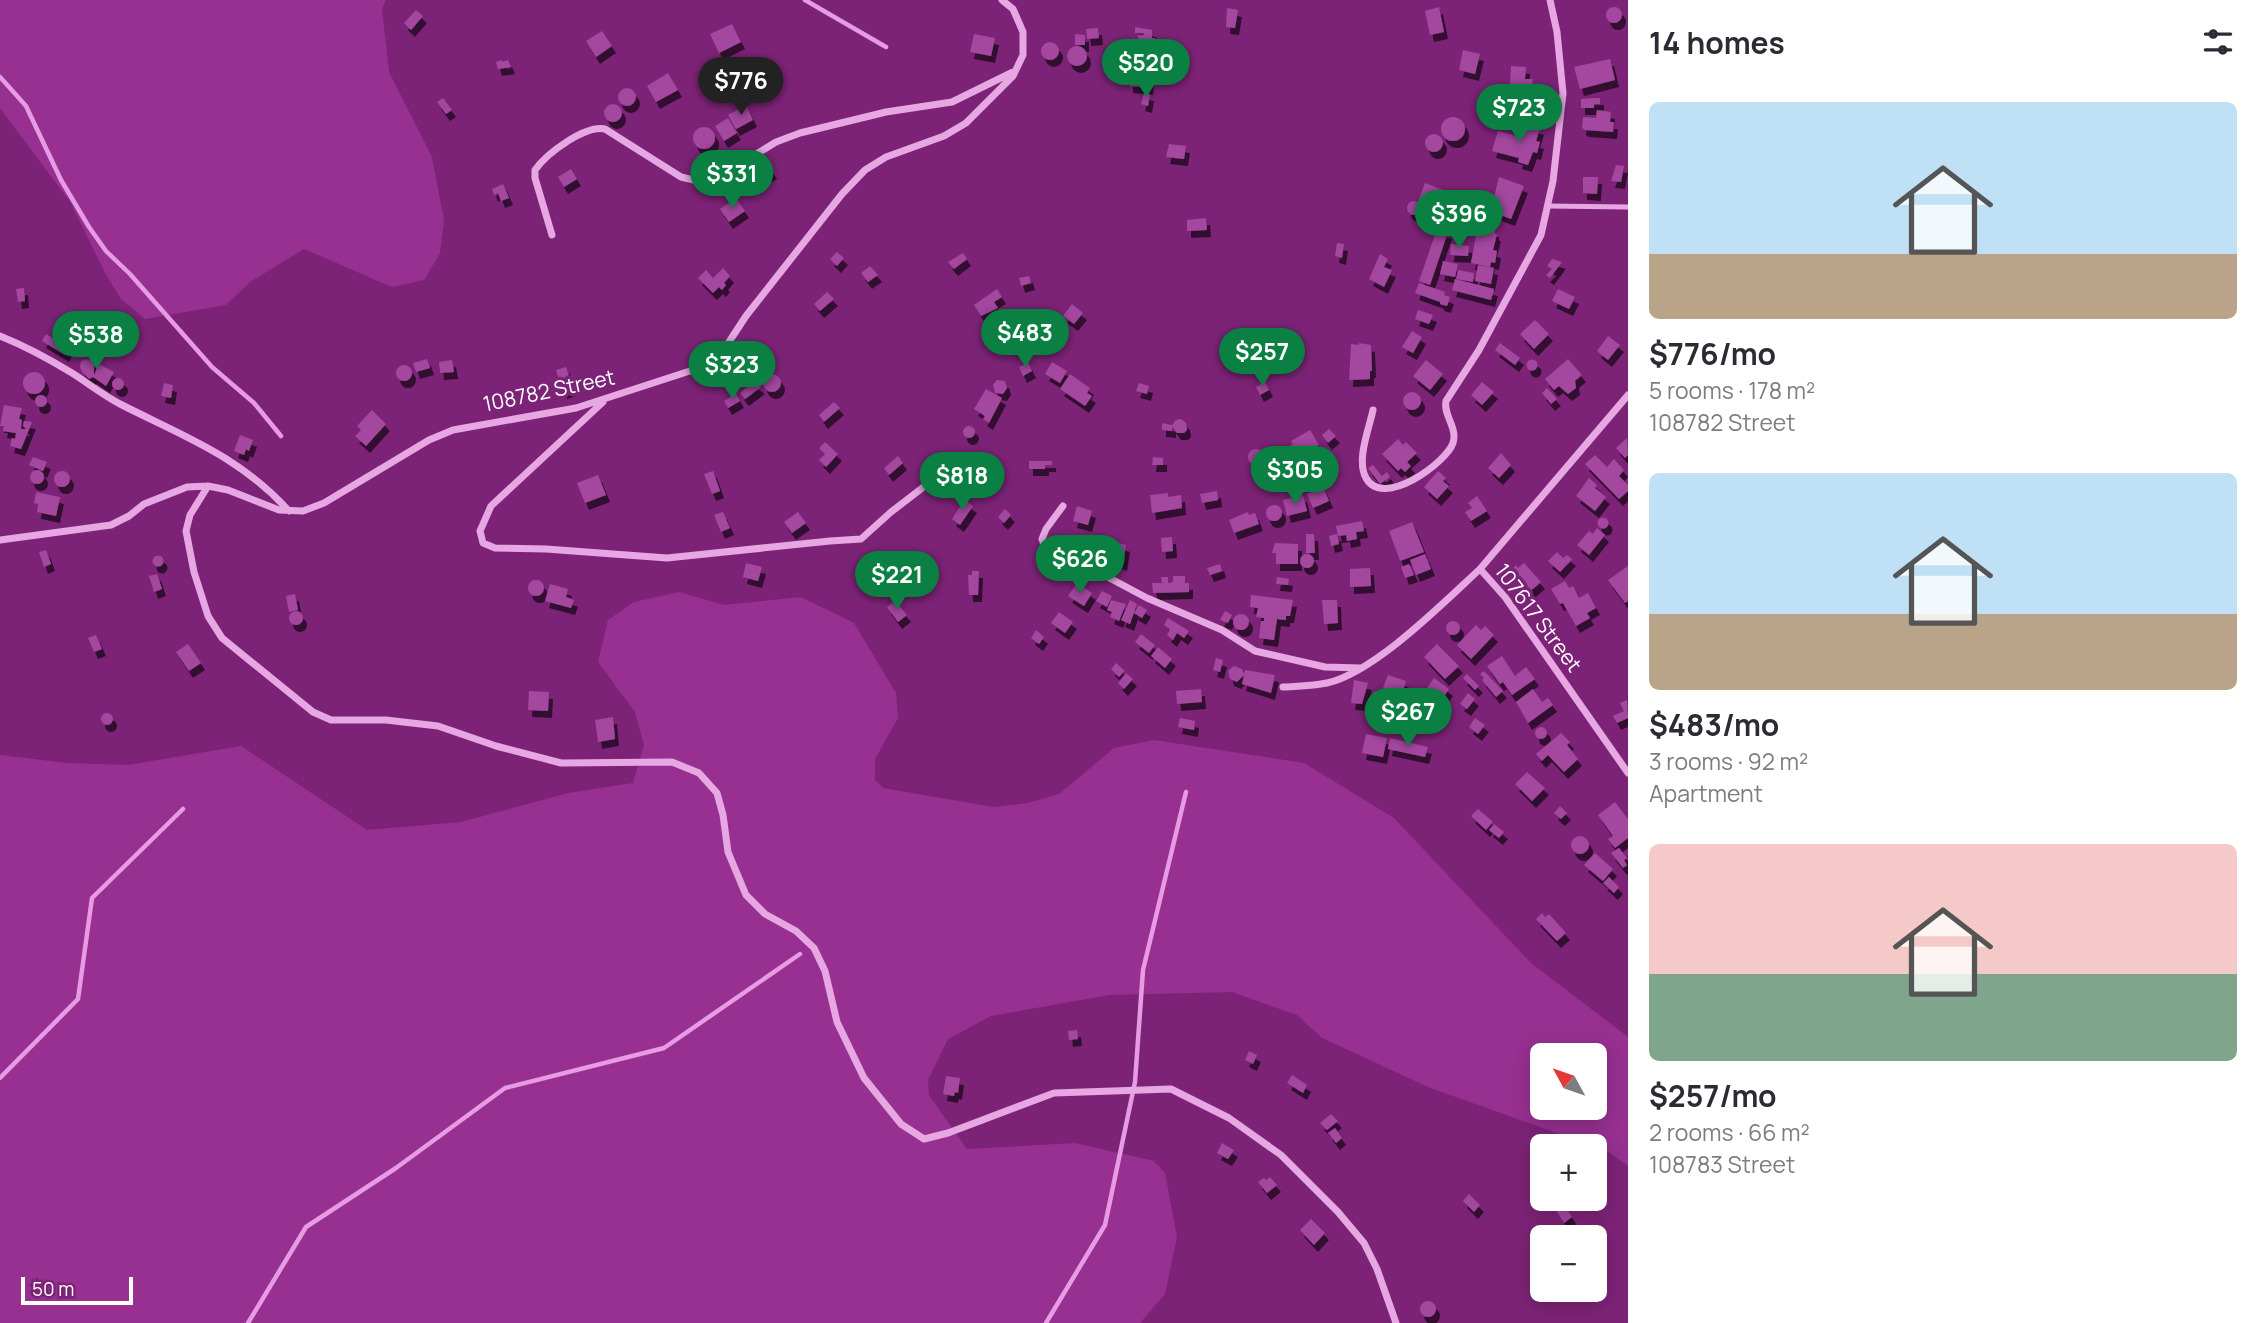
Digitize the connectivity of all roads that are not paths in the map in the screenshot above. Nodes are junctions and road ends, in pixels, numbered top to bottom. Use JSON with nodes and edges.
{"nodes":[{"id":1,"x":1002,"y":0,"type":"edge"},
{"id":2,"x":1550,"y":0,"type":"edge"},
{"id":3,"x":1015,"y":71,"type":"junction"},
{"id":4,"x":1547,"y":206,"type":"junction"},
{"id":5,"x":1628,"y":207,"type":"edge"},
{"id":6,"x":552,"y":234,"type":"dead end"},
{"id":7,"x":0,"y":336,"type":"edge"},
{"id":8,"x":1628,"y":395,"type":"edge"},
{"id":9,"x":606,"y":399,"type":"junction"},
{"id":10,"x":1373,"y":410,"type":"dead end"},
{"id":11,"x":947,"y":469,"type":"dead end"},
{"id":12,"x":208,"y":486,"type":"junction"},
{"id":13,"x":1063,"y":506,"type":"dead end"},
{"id":14,"x":289,"y":511,"type":"junction"},
{"id":15,"x":0,"y":540,"type":"edge"},
{"id":16,"x":1480,"y":569,"type":"junction"},
{"id":17,"x":1361,"y":668,"type":"junction"},
{"id":18,"x":1283,"y":687,"type":"dead end"},
{"id":19,"x":1628,"y":773,"type":"edge"},
{"id":20,"x":1396,"y":1323,"type":"edge"}],
"edges":[{"from":1,"to":3,"type":"street","name":"108782 Street"},
{"from":2,"to":4,"type":"street"},
{"from":3,"to":6,"type":"street"},
{"from":3,"to":9,"type":"street","name":"108782 Street"},
{"from":4,"to":5,"type":"lane"},
{"from":4,"to":10,"type":"street"},
{"from":7,"to":14,"type":"street"},
{"from":8,"to":16,"type":"street","name":"107617 Street"},
{"from":9,"to":11,"type":"street"},
{"from":9,"to":14,"type":"street","name":"108782 Street"},
{"from":12,"to":14,"type":"street"},
{"from":12,"to":15,"type":"street"},
{"from":12,"to":20,"type":"street"},
{"from":13,"to":17,"type":"street"},
{"from":16,"to":17,"type":"street"},
{"from":16,"to":19,"type":"street","name":"107617 Street"},
{"from":17,"to":18,"type":"street"}]}
